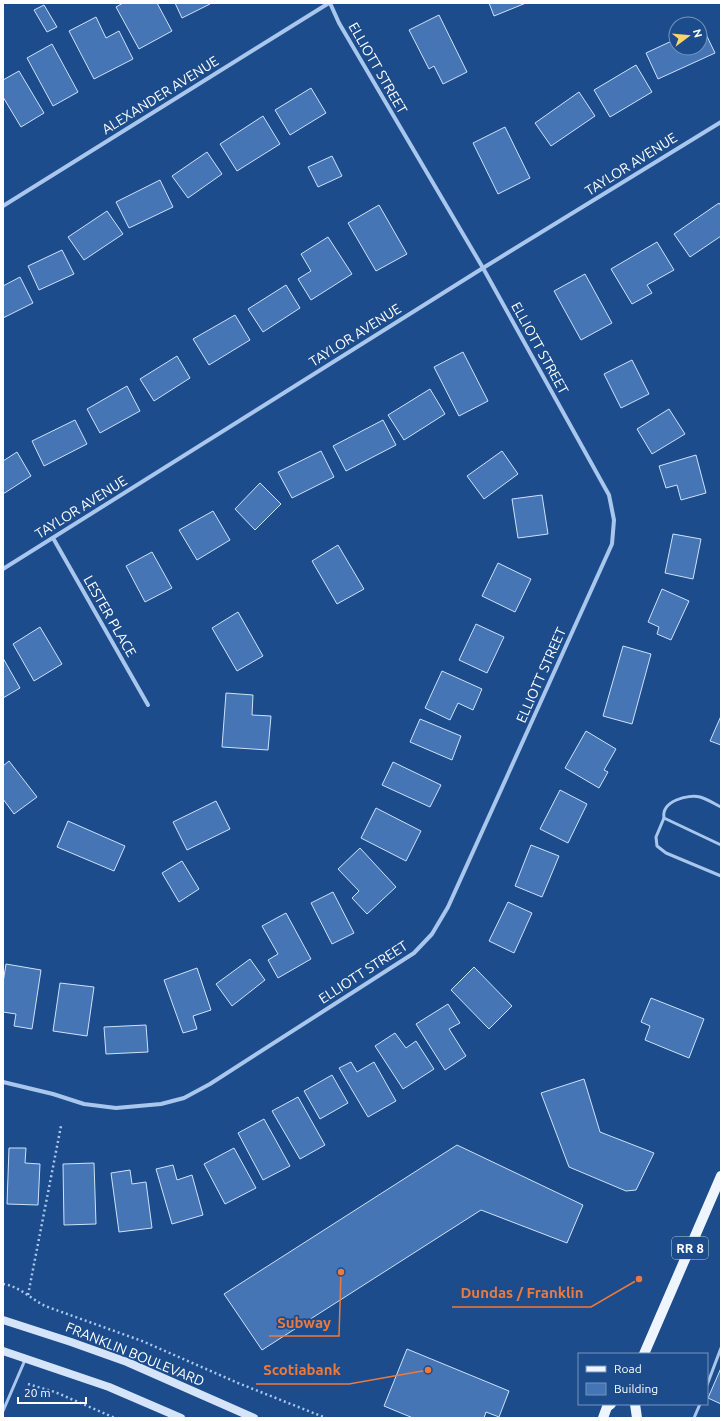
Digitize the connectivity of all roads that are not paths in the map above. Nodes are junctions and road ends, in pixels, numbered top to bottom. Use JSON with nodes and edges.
{"nodes":[{"id":1,"x":329,"y":3,"type":"edge"},
{"id":2,"x":721,"y":122,"type":"edge"},
{"id":3,"x":3,"y":206,"type":"edge"},
{"id":4,"x":483,"y":268,"type":"junction"},
{"id":5,"x":53,"y":538,"type":"junction"},
{"id":6,"x":3,"y":569,"type":"edge"},
{"id":7,"x":148,"y":704,"type":"dead end"},
{"id":8,"x":721,"y":807,"type":"edge"},
{"id":9,"x":664,"y":818,"type":"junction"},
{"id":10,"x":721,"y":845,"type":"edge"},
{"id":11,"x":721,"y":876,"type":"edge"},
{"id":12,"x":3,"y":1082,"type":"edge"},
{"id":13,"x":720,"y":1181,"type":"edge"},
{"id":14,"x":3,"y":1320,"type":"edge"},
{"id":15,"x":721,"y":1348,"type":"edge"},
{"id":16,"x":3,"y":1351,"type":"edge"},
{"id":17,"x":644,"y":1353,"type":"edge"},
{"id":18,"x":26,"y":1358,"type":"junction"},
{"id":19,"x":708,"y":1382,"type":"edge"},
{"id":20,"x":610,"y":1405,"type":"edge"},
{"id":21,"x":635,"y":1405,"type":"edge"},
{"id":22,"x":700,"y":1405,"type":"edge"},
{"id":23,"x":3,"y":1411,"type":"edge"},
{"id":24,"x":181,"y":1418,"type":"edge"},
{"id":25,"x":254,"y":1418,"type":"edge"},
{"id":26,"x":603,"y":1418,"type":"edge"},
{"id":27,"x":637,"y":1418,"type":"edge"},
{"id":28,"x":694,"y":1418,"type":"edge"}],
"edges":[{"from":1,"to":3,"type":"street","name":"ALEXANDER AVENUE"},
{"from":1,"to":4,"type":"street","name":"ELLIOTT STREET"},
{"from":2,"to":4,"type":"street","name":"TAYLOR AVENUE"},
{"from":4,"to":5,"type":"street","name":"TAYLOR AVENUE"},
{"from":4,"to":12,"type":"street","name":"ELLIOTT STREET"},
{"from":5,"to":6,"type":"street","name":"TAYLOR AVENUE"},
{"from":5,"to":7,"type":"street","name":"LESTER PLACE"},
{"from":8,"to":9,"type":"lane"},
{"from":9,"to":10,"type":"lane"},
{"from":9,"to":11,"type":"lane"},
{"from":13,"to":17,"type":"main road","number":"RR 8"},
{"from":14,"to":25,"type":"main road","name":"FRANKLIN BOULEVARD"},
{"from":15,"to":19,"type":"lane"},
{"from":16,"to":18,"type":"main road"},
{"from":18,"to":23,"type":"lane"},
{"from":18,"to":24,"type":"main road"},
{"from":20,"to":26,"type":"main road"},
{"from":21,"to":27,"type":"main road"},
{"from":22,"to":28,"type":"lane"}]}
